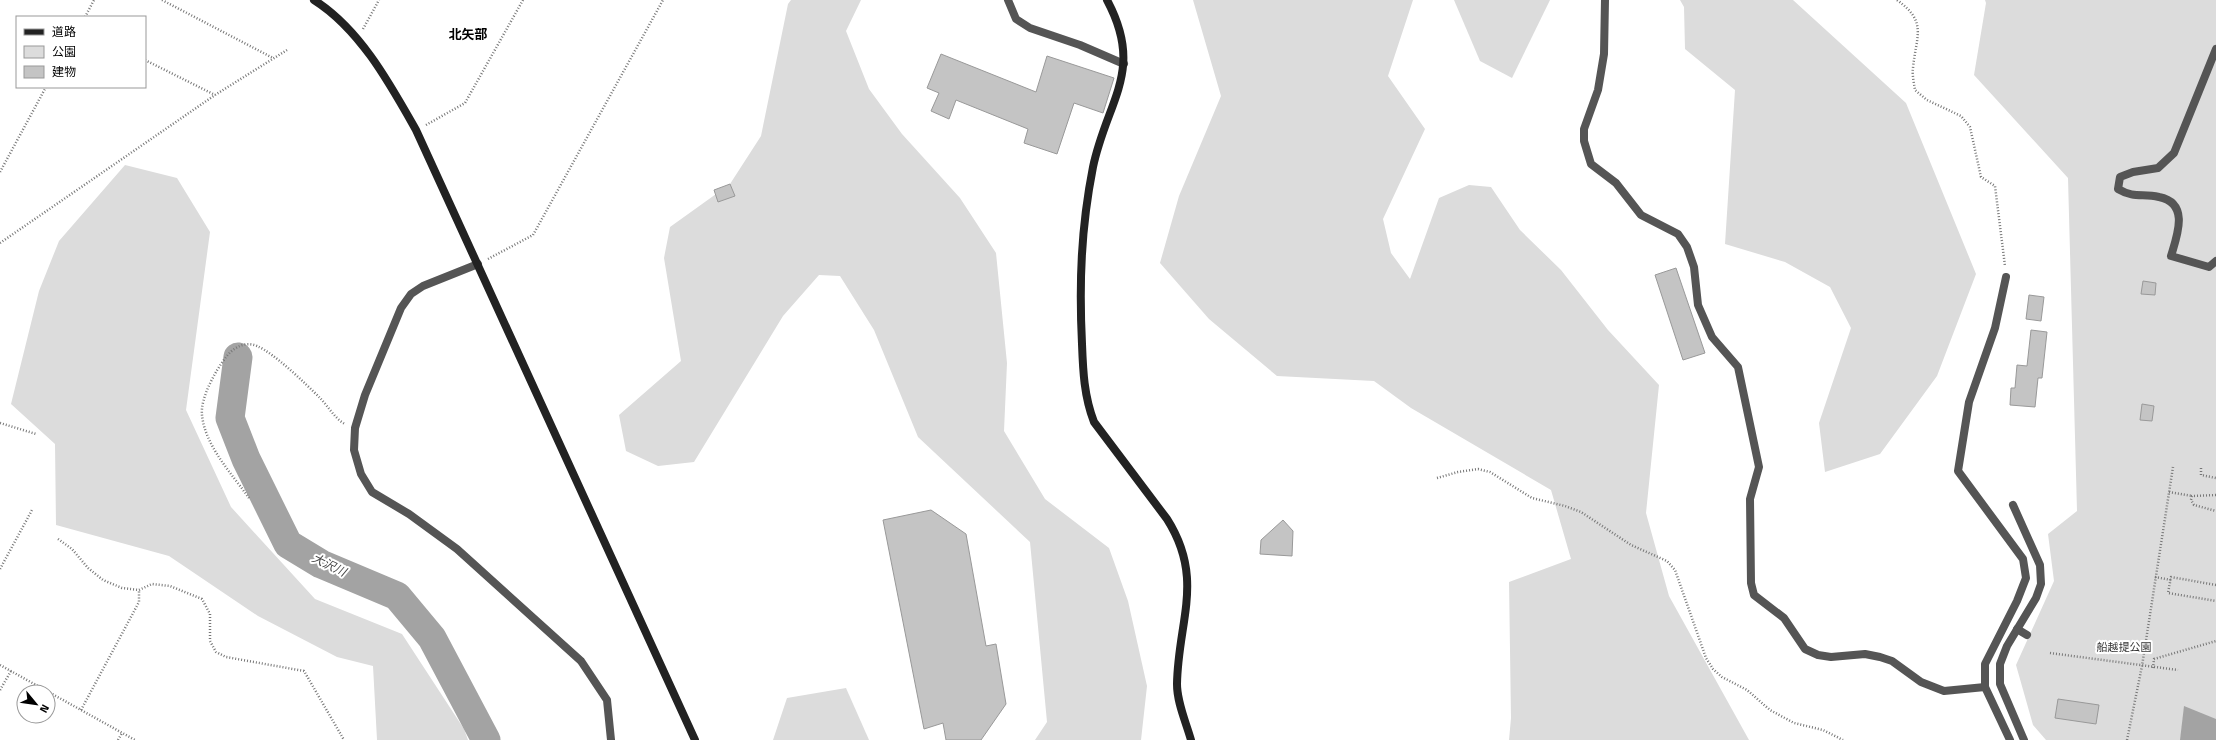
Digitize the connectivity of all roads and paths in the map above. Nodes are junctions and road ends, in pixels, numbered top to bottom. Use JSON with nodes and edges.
{"nodes":[{"id":1,"x":94,"y":0,"type":"edge"},
{"id":2,"x":162,"y":0,"type":"edge"},
{"id":3,"x":314,"y":0,"type":"edge"},
{"id":4,"x":379,"y":0,"type":"edge"},
{"id":5,"x":523,"y":0,"type":"edge"},
{"id":6,"x":663,"y":0,"type":"edge"},
{"id":7,"x":1008,"y":0,"type":"edge"},
{"id":8,"x":1106,"y":0,"type":"edge"},
{"id":9,"x":1605,"y":0,"type":"edge"},
{"id":10,"x":1897,"y":0,"type":"edge"},
{"id":11,"x":86,"y":16,"type":"edge"},
{"id":12,"x":357,"y":38,"type":"junction"},
{"id":13,"x":2216,"y":49,"type":"edge"},
{"id":14,"x":287,"y":50,"type":"dead end"},
{"id":15,"x":273,"y":58,"type":"junction"},
{"id":16,"x":146,"y":60,"type":"edge"},
{"id":17,"x":1124,"y":64,"type":"junction"},
{"id":18,"x":45,"y":88,"type":"edge"},
{"id":19,"x":215,"y":95,"type":"junction"},
{"id":20,"x":416,"y":130,"type":"junction"},
{"id":21,"x":0,"y":172,"type":"edge"},
{"id":22,"x":0,"y":243,"type":"edge"},
{"id":23,"x":2216,"y":261,"type":"edge"},
{"id":24,"x":478,"y":264,"type":"junction"},
{"id":25,"x":2006,"y":277,"type":"joint"},
{"id":26,"x":0,"y":423,"type":"edge"},
{"id":27,"x":355,"y":428,"type":"junction"},
{"id":28,"x":36,"y":434,"type":"dead end"},
{"id":29,"x":2173,"y":467,"type":"dead end"},
{"id":30,"x":2202,"y":468,"type":"dead end"},
{"id":31,"x":1437,"y":478,"type":"dead end"},
{"id":32,"x":2216,"y":478,"type":"edge"},
{"id":33,"x":2169,"y":492,"type":"junction"},
{"id":34,"x":2192,"y":496,"type":"junction"},
{"id":35,"x":2216,"y":496,"type":"edge"},
{"id":36,"x":249,"y":498,"type":"dead end"},
{"id":37,"x":2013,"y":505,"type":"dead end"},
{"id":38,"x":32,"y":510,"type":"dead end"},
{"id":39,"x":2216,"y":511,"type":"edge"},
{"id":40,"x":58,"y":539,"type":"dead end"},
{"id":41,"x":0,"y":569,"type":"edge"},
{"id":42,"x":2155,"y":578,"type":"junction"},
{"id":43,"x":2171,"y":580,"type":"junction"},
{"id":44,"x":2216,"y":585,"type":"edge"},
{"id":45,"x":139,"y":590,"type":"junction"},
{"id":46,"x":2216,"y":601,"type":"edge"},
{"id":47,"x":2017,"y":629,"type":"junction"},
{"id":48,"x":2027,"y":635,"type":"dead end"},
{"id":49,"x":2216,"y":641,"type":"edge"},
{"id":50,"x":2050,"y":653,"type":"dead end"},
{"id":51,"x":0,"y":665,"type":"edge"},
{"id":52,"x":2142,"y":666,"type":"junction"},
{"id":53,"x":2153,"y":668,"type":"junction"},
{"id":54,"x":2178,"y":670,"type":"dead end"},
{"id":55,"x":11,"y":671,"type":"junction"},
{"id":56,"x":1985,"y":687,"type":"junction"},
{"id":57,"x":0,"y":690,"type":"edge"},
{"id":58,"x":81,"y":710,"type":"junction"},
{"id":59,"x":122,"y":733,"type":"junction"},
{"id":60,"x":118,"y":740,"type":"edge"},
{"id":61,"x":135,"y":740,"type":"edge"},
{"id":62,"x":344,"y":740,"type":"edge"},
{"id":63,"x":611,"y":740,"type":"edge"},
{"id":64,"x":695,"y":740,"type":"edge"},
{"id":65,"x":1191,"y":740,"type":"edge"},
{"id":66,"x":1843,"y":740,"type":"edge"},
{"id":67,"x":2010,"y":740,"type":"edge"},
{"id":68,"x":2024,"y":740,"type":"edge"},
{"id":69,"x":2127,"y":740,"type":"edge"}],
"edges":[{"from":1,"to":11,"type":"path"},
{"from":2,"to":15,"type":"path"},
{"from":3,"to":12,"type":"street"},
{"from":4,"to":12,"type":"path"},
{"from":5,"to":20,"type":"path"},
{"from":6,"to":24,"type":"path"},
{"from":7,"to":17,"type":"street"},
{"from":8,"to":17,"type":"street"},
{"from":9,"to":56,"type":"street"},
{"from":10,"to":25,"type":"path"},
{"from":12,"to":20,"type":"street"},
{"from":13,"to":23,"type":"street"},
{"from":14,"to":15,"type":"path"},
{"from":15,"to":19,"type":"path"},
{"from":16,"to":19,"type":"path"},
{"from":17,"to":65,"type":"street"},
{"from":18,"to":21,"type":"path"},
{"from":19,"to":22,"type":"path"},
{"from":20,"to":24,"type":"street"},
{"from":24,"to":27,"type":"street"},
{"from":24,"to":64,"type":"street"},
{"from":25,"to":56,"type":"street"},
{"from":26,"to":28,"type":"path"},
{"from":27,"to":36,"type":"path"},
{"from":27,"to":63,"type":"street"},
{"from":29,"to":33,"type":"path"},
{"from":30,"to":32,"type":"path"},
{"from":31,"to":66,"type":"path"},
{"from":33,"to":34,"type":"path"},
{"from":33,"to":42,"type":"path"},
{"from":34,"to":35,"type":"path"},
{"from":34,"to":39,"type":"path"},
{"from":37,"to":47,"type":"street"},
{"from":38,"to":41,"type":"path"},
{"from":40,"to":45,"type":"path"},
{"from":42,"to":43,"type":"path"},
{"from":42,"to":52,"type":"path"},
{"from":43,"to":44,"type":"path"},
{"from":43,"to":46,"type":"path"},
{"from":45,"to":58,"type":"path"},
{"from":45,"to":62,"type":"path"},
{"from":47,"to":48,"type":"street"},
{"from":47,"to":68,"type":"street"},
{"from":49,"to":53,"type":"path"},
{"from":50,"to":52,"type":"path"},
{"from":51,"to":55,"type":"path"},
{"from":52,"to":53,"type":"path"},
{"from":52,"to":69,"type":"path"},
{"from":53,"to":54,"type":"path"},
{"from":55,"to":57,"type":"path"},
{"from":55,"to":58,"type":"path"},
{"from":56,"to":67,"type":"street"},
{"from":58,"to":59,"type":"path"},
{"from":59,"to":60,"type":"path"},
{"from":59,"to":61,"type":"path"}]}
